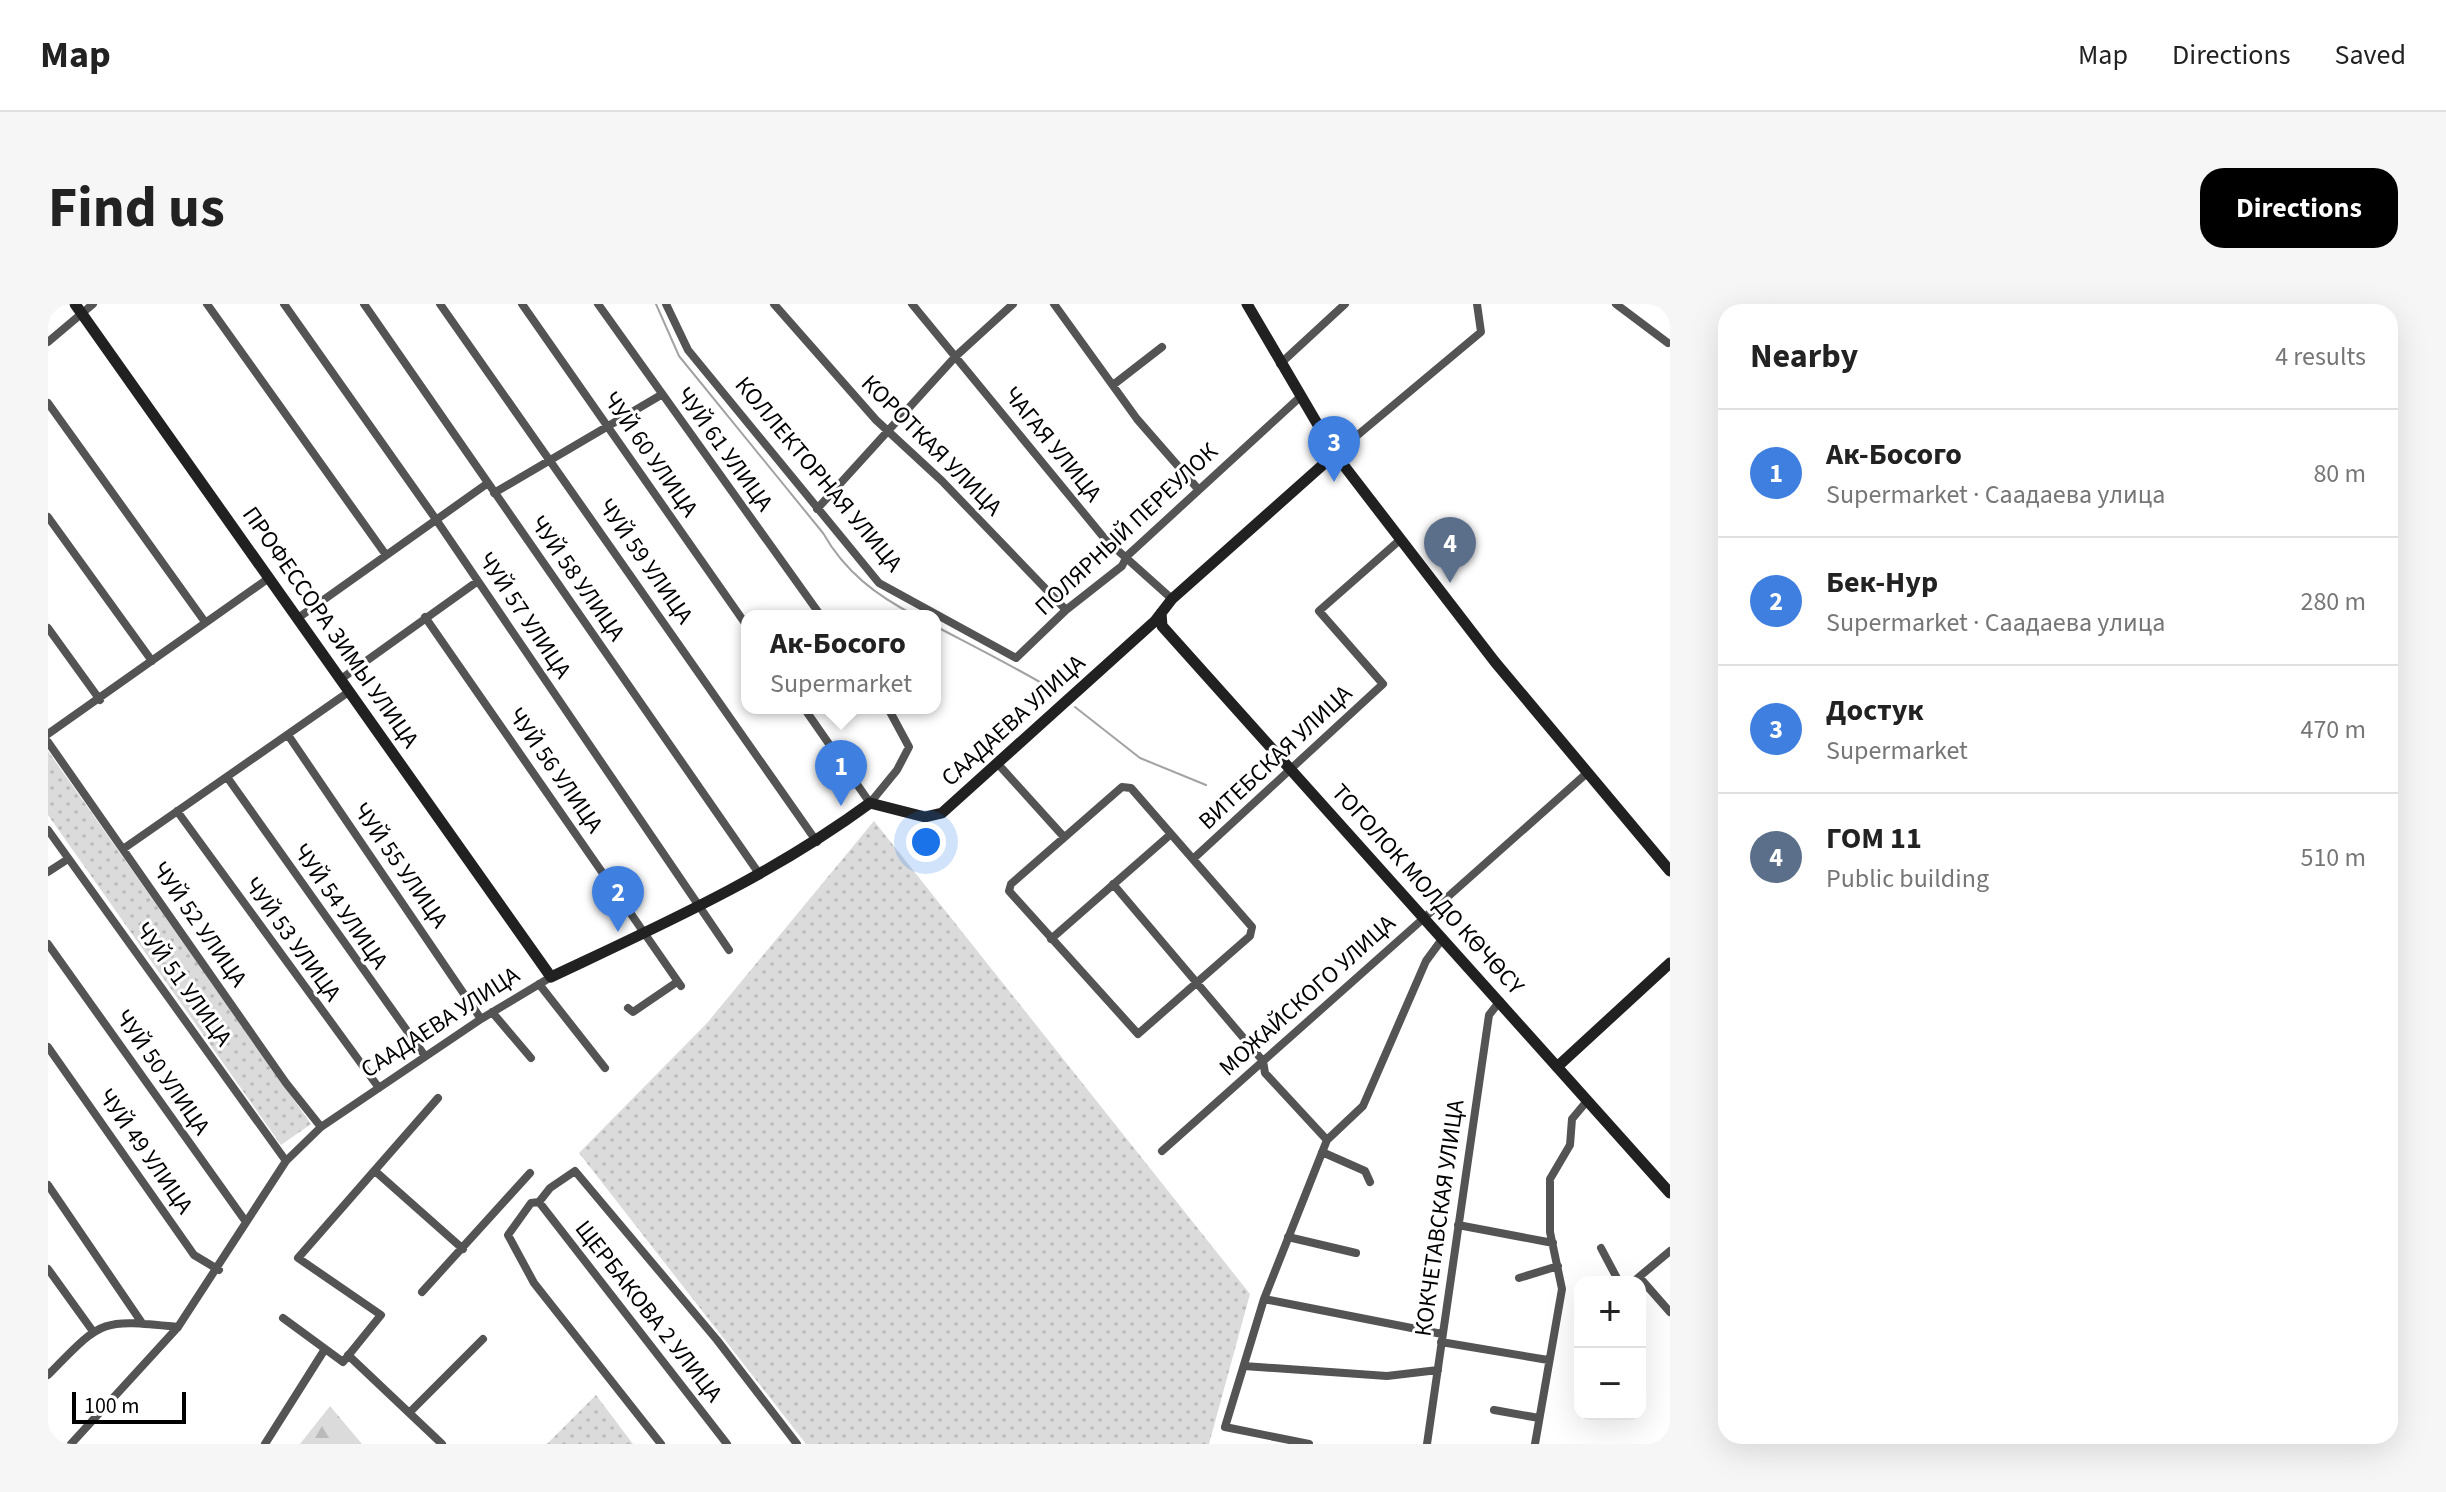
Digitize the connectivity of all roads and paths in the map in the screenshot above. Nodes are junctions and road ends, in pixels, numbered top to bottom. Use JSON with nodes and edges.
{"nodes":[{"id":1,"x":93,"y":304,"type":"edge"},
{"id":2,"x":207,"y":304,"type":"edge"},
{"id":3,"x":284,"y":304,"type":"edge"},
{"id":4,"x":364,"y":304,"type":"edge"},
{"id":5,"x":440,"y":304,"type":"edge"},
{"id":6,"x":522,"y":304,"type":"edge"},
{"id":7,"x":598,"y":304,"type":"edge"},
{"id":8,"x":666,"y":304,"type":"edge"},
{"id":9,"x":774,"y":304,"type":"edge"},
{"id":10,"x":912,"y":304,"type":"edge"},
{"id":11,"x":1013,"y":304,"type":"edge"},
{"id":12,"x":1054,"y":304,"type":"edge"},
{"id":13,"x":1247,"y":304,"type":"edge"},
{"id":14,"x":1345,"y":304,"type":"edge"},
{"id":15,"x":1477,"y":304,"type":"edge"},
{"id":16,"x":1616,"y":304,"type":"edge"},
{"id":17,"x":78,"y":309,"type":"edge"},
{"id":18,"x":48,"y":342,"type":"edge"},
{"id":19,"x":1669,"y":343,"type":"edge"},
{"id":20,"x":1162,"y":347,"type":"dead end"},
{"id":21,"x":956,"y":356,"type":"junction"},
{"id":22,"x":1280,"y":364,"type":"junction"},
{"id":23,"x":1113,"y":385,"type":"junction"},
{"id":24,"x":661,"y":395,"type":"junction"},
{"id":25,"x":1299,"y":398,"type":"junction"},
{"id":26,"x":48,"y":403,"type":"edge"},
{"id":27,"x":609,"y":428,"type":"junction"},
{"id":28,"x":889,"y":434,"type":"junction"},
{"id":29,"x":1335,"y":454,"type":"junction"},
{"id":30,"x":552,"y":460,"type":"junction"},
{"id":31,"x":488,"y":483,"type":"junction"},
{"id":32,"x":1198,"y":489,"type":"junction"},
{"id":33,"x":494,"y":493,"type":"junction"},
{"id":34,"x":817,"y":509,"type":"junction"},
{"id":35,"x":48,"y":517,"type":"edge"},
{"id":36,"x":435,"y":518,"type":"junction"},
{"id":37,"x":1401,"y":539,"type":"junction"},
{"id":38,"x":386,"y":555,"type":"junction"},
{"id":39,"x":1127,"y":556,"type":"junction"},
{"id":40,"x":269,"y":578,"type":"junction"},
{"id":41,"x":478,"y":581,"type":"junction"},
{"id":42,"x":1172,"y":599,"type":"junction"},
{"id":43,"x":817,"y":610,"type":"edge"},
{"id":44,"x":928,"y":610,"type":"edge"},
{"id":45,"x":1066,"y":610,"type":"junction"},
{"id":46,"x":1161,"y":613,"type":"junction"},
{"id":47,"x":425,"y":617,"type":"junction"},
{"id":48,"x":741,"y":617,"type":"edge"},
{"id":49,"x":941,"y":617,"type":"edge"},
{"id":50,"x":298,"y":618,"type":"junction"},
{"id":51,"x":205,"y":622,"type":"junction"},
{"id":52,"x":48,"y":628,"type":"edge"},
{"id":53,"x":1016,"y":658,"type":"joint"},
{"id":54,"x":152,"y":661,"type":"junction"},
{"id":55,"x":341,"y":679,"type":"junction"},
{"id":56,"x":350,"y":691,"type":"junction"},
{"id":57,"x":100,"y":700,"type":"junction"},
{"id":58,"x":808,"y":714,"type":"edge"},
{"id":59,"x":891,"y":714,"type":"edge"},
{"id":60,"x":48,"y":734,"type":"edge"},
{"id":61,"x":288,"y":735,"type":"junction"},
{"id":62,"x":48,"y":742,"type":"edge"},
{"id":63,"x":998,"y":764,"type":"junction"},
{"id":64,"x":1291,"y":769,"type":"junction"},
{"id":65,"x":1587,"y":773,"type":"junction"},
{"id":66,"x":227,"y":777,"type":"junction"},
{"id":67,"x":870,"y":803,"type":"junction"},
{"id":68,"x":177,"y":811,"type":"junction"},
{"id":69,"x":48,"y":830,"type":"edge"},
{"id":70,"x":1171,"y":834,"type":"junction"},
{"id":71,"x":1064,"y":837,"type":"junction"},
{"id":72,"x":817,"y":842,"type":"junction"},
{"id":73,"x":123,"y":849,"type":"junction"},
{"id":74,"x":68,"y":859,"type":"junction"},
{"id":75,"x":1193,"y":859,"type":"junction"},
{"id":76,"x":1670,"y":871,"type":"edge"},
{"id":77,"x":48,"y":872,"type":"edge"},
{"id":78,"x":760,"y":875,"type":"junction"},
{"id":79,"x":1113,"y":884,"type":"junction"},
{"id":80,"x":700,"y":906,"type":"junction"},
{"id":81,"x":1424,"y":918,"type":"junction"},
{"id":82,"x":644,"y":933,"type":"junction"},
{"id":83,"x":1443,"y":938,"type":"junction"},
{"id":84,"x":1051,"y":939,"type":"junction"},
{"id":85,"x":48,"y":944,"type":"edge"},
{"id":86,"x":729,"y":950,"type":"dead end"},
{"id":87,"x":1670,"y":963,"type":"edge"},
{"id":88,"x":551,"y":977,"type":"junction"},
{"id":89,"x":1198,"y":982,"type":"junction"},
{"id":90,"x":539,"y":984,"type":"junction"},
{"id":91,"x":1500,"y":1001,"type":"junction"},
{"id":92,"x":628,"y":1008,"type":"dead end"},
{"id":93,"x":492,"y":1012,"type":"junction"},
{"id":94,"x":481,"y":1019,"type":"junction"},
{"id":95,"x":48,"y":1047,"type":"edge"},
{"id":96,"x":425,"y":1056,"type":"junction"},
{"id":97,"x":531,"y":1058,"type":"dead end"},
{"id":98,"x":1263,"y":1061,"type":"junction"},
{"id":99,"x":1557,"y":1067,"type":"junction"},
{"id":100,"x":605,"y":1068,"type":"dead end"},
{"id":101,"x":379,"y":1088,"type":"junction"},
{"id":102,"x":438,"y":1098,"type":"dead end"},
{"id":103,"x":1587,"y":1101,"type":"junction"},
{"id":104,"x":321,"y":1127,"type":"junction"},
{"id":105,"x":1327,"y":1140,"type":"junction"},
{"id":106,"x":1162,"y":1151,"type":"dead end"},
{"id":107,"x":1322,"y":1152,"type":"junction"},
{"id":108,"x":286,"y":1161,"type":"junction"},
{"id":109,"x":375,"y":1171,"type":"junction"},
{"id":110,"x":530,"y":1173,"type":"dead end"},
{"id":111,"x":1370,"y":1182,"type":"dead end"},
{"id":112,"x":48,"y":1185,"type":"edge"},
{"id":113,"x":1670,"y":1193,"type":"edge"},
{"id":114,"x":539,"y":1202,"type":"junction"},
{"id":115,"x":246,"y":1222,"type":"junction"},
{"id":116,"x":1458,"y":1225,"type":"junction"},
{"id":117,"x":1288,"y":1237,"type":"junction"},
{"id":118,"x":1553,"y":1243,"type":"junction"},
{"id":119,"x":1601,"y":1248,"type":"dead end"},
{"id":120,"x":463,"y":1249,"type":"junction"},
{"id":121,"x":1670,"y":1251,"type":"edge"},
{"id":122,"x":1356,"y":1253,"type":"dead end"},
{"id":123,"x":1558,"y":1266,"type":"junction"},
{"id":124,"x":48,"y":1269,"type":"edge"},
{"id":125,"x":219,"y":1270,"type":"junction"},
{"id":126,"x":1616,"y":1276,"type":"edge"},
{"id":127,"x":1642,"y":1276,"type":"edge"},
{"id":128,"x":1519,"y":1278,"type":"dead end"},
{"id":129,"x":1646,"y":1289,"type":"edge"},
{"id":130,"x":422,"y":1292,"type":"dead end"},
{"id":131,"x":1264,"y":1299,"type":"junction"},
{"id":132,"x":1670,"y":1312,"type":"edge"},
{"id":133,"x":283,"y":1318,"type":"dead end"},
{"id":134,"x":142,"y":1323,"type":"junction"},
{"id":135,"x":178,"y":1327,"type":"junction"},
{"id":136,"x":92,"y":1330,"type":"junction"},
{"id":137,"x":1442,"y":1338,"type":"junction"},
{"id":138,"x":483,"y":1339,"type":"dead end"},
{"id":139,"x":325,"y":1349,"type":"junction"},
{"id":140,"x":348,"y":1355,"type":"junction"},
{"id":141,"x":1548,"y":1360,"type":"junction"},
{"id":142,"x":1244,"y":1366,"type":"junction"},
{"id":143,"x":1438,"y":1370,"type":"junction"},
{"id":144,"x":48,"y":1375,"type":"edge"},
{"id":145,"x":1494,"y":1410,"type":"dead end"},
{"id":146,"x":409,"y":1413,"type":"junction"},
{"id":147,"x":1539,"y":1418,"type":"junction"},
{"id":148,"x":71,"y":1444,"type":"edge"},
{"id":149,"x":265,"y":1444,"type":"edge"},
{"id":150,"x":442,"y":1444,"type":"edge"},
{"id":151,"x":661,"y":1444,"type":"edge"},
{"id":152,"x":727,"y":1444,"type":"edge"},
{"id":153,"x":797,"y":1444,"type":"edge"},
{"id":154,"x":1309,"y":1444,"type":"edge"},
{"id":155,"x":1427,"y":1444,"type":"edge"},
{"id":156,"x":1535,"y":1444,"type":"edge"}],
"edges":[{"from":1,"to":17,"type":"street"},
{"from":2,"to":38,"type":"street"},
{"from":3,"to":36,"type":"street","name":"ЧУЙ 57 УЛИЦА"},
{"from":4,"to":31,"type":"street","name":"ЧУЙ 58 УЛИЦА"},
{"from":5,"to":30,"type":"street","name":"ЧУЙ 59 УЛИЦА"},
{"from":6,"to":27,"type":"street","name":"ЧУЙ 60 УЛИЦА"},
{"from":7,"to":24,"type":"street","name":"ЧУЙ 61 УЛИЦА"},
{"from":8,"to":34,"type":"street","name":"КОЛЛЕКТОРНАЯ УЛИЦА"},
{"from":9,"to":28,"type":"street","name":"КОРОТКАЯ УЛИЦА"},
{"from":10,"to":21,"type":"street","name":"ЧАГАЯ УЛИЦА"},
{"from":11,"to":21,"type":"street"},
{"from":12,"to":23,"type":"street"},
{"from":13,"to":22,"type":"street"},
{"from":14,"to":22,"type":"street"},
{"from":15,"to":29,"type":"street","name":"СААДАЕВА УЛИЦА"},
{"from":16,"to":19,"type":"street"},
{"from":17,"to":18,"type":"street"},
{"from":17,"to":40,"type":"street","name":"ПРОФЕССОРА ЗИМЫ УЛИЦА"},
{"from":20,"to":23,"type":"street"},
{"from":21,"to":28,"type":"street"},
{"from":21,"to":39,"type":"street","name":"ЧАГАЯ УЛИЦА"},
{"from":22,"to":25,"type":"street"},
{"from":23,"to":32,"type":"street"},
{"from":24,"to":27,"type":"street"},
{"from":24,"to":43,"type":"street","name":"ЧУЙ 61 УЛИЦА"},
{"from":25,"to":29,"type":"street"},
{"from":25,"to":32,"type":"street","name":"ПОЛЯРНЫЙ ПЕРЕУЛОК"},
{"from":26,"to":51,"type":"street"},
{"from":27,"to":30,"type":"street"},
{"from":27,"to":48,"type":"street","name":"ЧУЙ 60 УЛИЦА"},
{"from":28,"to":34,"type":"street"},
{"from":28,"to":45,"type":"street","name":"КОРОТКАЯ УЛИЦА"},
{"from":29,"to":37,"type":"street"},
{"from":29,"to":42,"type":"street","name":"СААДАЕВА УЛИЦА"},
{"from":30,"to":33,"type":"street"},
{"from":30,"to":72,"type":"street","name":"ЧУЙ 59 УЛИЦА"},
{"from":31,"to":33,"type":"street","name":"ЧУЙ 58 УЛИЦА"},
{"from":31,"to":36,"type":"street"},
{"from":32,"to":39,"type":"street","name":"ПОЛЯРНЫЙ ПЕРЕУЛОК"},
{"from":33,"to":78,"type":"street","name":"ЧУЙ 58 УЛИЦА"},
{"from":34,"to":44,"type":"street","name":"КОЛЛЕКТОРНАЯ УЛИЦА"},
{"from":35,"to":54,"type":"street"},
{"from":36,"to":38,"type":"street"},
{"from":36,"to":41,"type":"street","name":"ЧУЙ 57 УЛИЦА"},
{"from":37,"to":64,"type":"street","name":"ВИТЕБСКАЯ УЛИЦА"},
{"from":37,"to":65,"type":"street"},
{"from":38,"to":50,"type":"street"},
{"from":39,"to":42,"type":"street","name":"ЧАГАЯ УЛИЦА"},
{"from":39,"to":45,"type":"street","name":"ПОЛЯРНЫЙ ПЕРЕУЛОК"},
{"from":40,"to":50,"type":"street","name":"ПРОФЕССОРА ЗИМЫ УЛИЦА"},
{"from":40,"to":51,"type":"street"},
{"from":41,"to":47,"type":"street"},
{"from":41,"to":80,"type":"street","name":"ЧУЙ 57 УЛИЦА"},
{"from":42,"to":46,"type":"street","name":"СААДАЕВА УЛИЦА"},
{"from":45,"to":53,"type":"street","name":"ПОЛЯРНЫЙ ПЕРЕУЛОК"},
{"from":46,"to":63,"type":"street","name":"СААДАЕВА УЛИЦА"},
{"from":46,"to":64,"type":"street","name":"ТОГОЛОК МОЛДО КӨЧӨСҮ"},
{"from":47,"to":55,"type":"street"},
{"from":47,"to":82,"type":"street","name":"ЧУЙ 56 УЛИЦА"},
{"from":49,"to":53,"type":"street","name":"КОЛЛЕКТОРНАЯ УЛИЦА"},
{"from":50,"to":55,"type":"street","name":"ПРОФЕССОРА ЗИМЫ УЛИЦА"},
{"from":51,"to":54,"type":"street"},
{"from":52,"to":57,"type":"street"},
{"from":54,"to":57,"type":"street"},
{"from":55,"to":56,"type":"street","name":"ПРОФЕССОРА ЗИМЫ УЛИЦА"},
{"from":56,"to":61,"type":"street"},
{"from":56,"to":88,"type":"street","name":"ПРОФЕССОРА ЗИМЫ УЛИЦА"},
{"from":57,"to":60,"type":"street"},
{"from":58,"to":67,"type":"street"},
{"from":59,"to":67,"type":"street"},
{"from":61,"to":66,"type":"street"},
{"from":61,"to":94,"type":"street","name":"ЧУЙ 55 УЛИЦА"},
{"from":62,"to":73,"type":"street","name":"ЧУЙ 52 УЛИЦА"},
{"from":63,"to":67,"type":"street","name":"СААДАЕВА УЛИЦА"},
{"from":63,"to":71,"type":"street"},
{"from":64,"to":75,"type":"street","name":"ВИТЕБСКАЯ УЛИЦА"},
{"from":64,"to":81,"type":"street","name":"ТОГОЛОК МОЛДО КӨЧӨСҮ"},
{"from":65,"to":76,"type":"street"},
{"from":65,"to":81,"type":"street","name":"МОЖАЙСКОГО УЛИЦА"},
{"from":66,"to":68,"type":"street"},
{"from":66,"to":96,"type":"street","name":"ЧУЙ 54 УЛИЦА"},
{"from":67,"to":72,"type":"street","name":"СААДАЕВА УЛИЦА"},
{"from":68,"to":73,"type":"street"},
{"from":68,"to":101,"type":"street","name":"ЧУЙ 53 УЛИЦА"},
{"from":69,"to":74,"type":"street","name":"ЧУЙ 51 УЛИЦА"},
{"from":70,"to":71,"type":"street"},
{"from":70,"to":75,"type":"street"},
{"from":70,"to":79,"type":"street"},
{"from":71,"to":84,"type":"street"},
{"from":72,"to":78,"type":"street","name":"СААДАЕВА УЛИЦА"},
{"from":73,"to":104,"type":"street","name":"ЧУЙ 52 УЛИЦА"},
{"from":74,"to":77,"type":"street"},
{"from":74,"to":108,"type":"street","name":"ЧУЙ 51 УЛИЦА"},
{"from":75,"to":89,"type":"street"},
{"from":78,"to":80,"type":"street","name":"СААДАЕВА УЛИЦА"},
{"from":79,"to":84,"type":"street"},
{"from":79,"to":89,"type":"street"},
{"from":80,"to":82,"type":"street","name":"СААДАЕВА УЛИЦА"},
{"from":80,"to":86,"type":"street","name":"ЧУЙ 57 УЛИЦА"},
{"from":81,"to":83,"type":"street","name":"ТОГОЛОК МОЛДО КӨЧӨСҮ"},
{"from":81,"to":98,"type":"street","name":"МОЖАЙСКОГО УЛИЦА"},
{"from":82,"to":88,"type":"street","name":"СААДАЕВА УЛИЦА"},
{"from":82,"to":92,"type":"street","name":"ЧУЙ 56 УЛИЦА"},
{"from":83,"to":91,"type":"street","name":"ТОГОЛОК МОЛДО КӨЧӨСҮ"},
{"from":83,"to":105,"type":"street"},
{"from":84,"to":89,"type":"street"},
{"from":85,"to":115,"type":"street","name":"ЧУЙ 50 УЛИЦА"},
{"from":87,"to":99,"type":"street"},
{"from":88,"to":90,"type":"street","name":"СААДАЕВА УЛИЦА"},
{"from":89,"to":98,"type":"street"},
{"from":90,"to":93,"type":"street","name":"СААДАЕВА УЛИЦА"},
{"from":90,"to":100,"type":"street"},
{"from":91,"to":99,"type":"street","name":"ТОГОЛОК МОЛДО КӨЧӨСҮ"},
{"from":91,"to":116,"type":"street","name":"КОКЧЕТАВСКАЯ УЛИЦА"},
{"from":93,"to":94,"type":"street","name":"СААДАЕВА УЛИЦА"},
{"from":93,"to":97,"type":"street"},
{"from":94,"to":96,"type":"street","name":"СААДАЕВА УЛИЦА"},
{"from":95,"to":125,"type":"street","name":"ЧУЙ 49 УЛИЦА"},
{"from":96,"to":101,"type":"street","name":"СААДАЕВА УЛИЦА"},
{"from":98,"to":105,"type":"street"},
{"from":98,"to":106,"type":"street","name":"МОЖАЙСКОГО УЛИЦА"},
{"from":99,"to":103,"type":"street","name":"ТОГОЛОК МОЛДО КӨЧӨСҮ"},
{"from":101,"to":104,"type":"street","name":"СААДАЕВА УЛИЦА"},
{"from":102,"to":109,"type":"street"},
{"from":103,"to":113,"type":"street","name":"ТОГОЛОК МОЛДО КӨЧӨСҮ"},
{"from":103,"to":118,"type":"street"},
{"from":104,"to":108,"type":"street","name":"СААДАЕВА УЛИЦА"},
{"from":105,"to":107,"type":"street"},
{"from":107,"to":111,"type":"street"},
{"from":107,"to":117,"type":"street"},
{"from":108,"to":115,"type":"street","name":"СААДАЕВА УЛИЦА"},
{"from":109,"to":120,"type":"street"},
{"from":109,"to":140,"type":"street"},
{"from":110,"to":120,"type":"street"},
{"from":112,"to":134,"type":"street"},
{"from":114,"to":151,"type":"street"},
{"from":114,"to":152,"type":"street","name":"ЩЕРБАКОВА 2 УЛИЦА"},
{"from":114,"to":153,"type":"street"},
{"from":115,"to":125,"type":"street","name":"СААДАЕВА УЛИЦА"},
{"from":116,"to":118,"type":"street"},
{"from":116,"to":137,"type":"street","name":"КОКЧЕТАВСКАЯ УЛИЦА"},
{"from":117,"to":122,"type":"street"},
{"from":117,"to":131,"type":"street"},
{"from":118,"to":123,"type":"street"},
{"from":119,"to":126,"type":"street"},
{"from":120,"to":130,"type":"street"},
{"from":121,"to":127,"type":"street"},
{"from":123,"to":128,"type":"street"},
{"from":123,"to":141,"type":"street"},
{"from":124,"to":136,"type":"street"},
{"from":125,"to":135,"type":"street","name":"СААДАЕВА УЛИЦА"},
{"from":129,"to":132,"type":"street"},
{"from":131,"to":137,"type":"street"},
{"from":131,"to":142,"type":"street"},
{"from":133,"to":139,"type":"street"},
{"from":134,"to":135,"type":"street"},
{"from":134,"to":136,"type":"street"},
{"from":135,"to":148,"type":"street","name":"СААДАЕВА УЛИЦА"},
{"from":136,"to":144,"type":"street"},
{"from":137,"to":141,"type":"street"},
{"from":137,"to":143,"type":"street","name":"КОКЧЕТАВСКАЯ УЛИЦА"},
{"from":138,"to":146,"type":"street"},
{"from":139,"to":140,"type":"street"},
{"from":139,"to":149,"type":"street"},
{"from":140,"to":146,"type":"street"},
{"from":141,"to":147,"type":"street"},
{"from":142,"to":143,"type":"street"},
{"from":142,"to":154,"type":"street"},
{"from":143,"to":155,"type":"street","name":"КОКЧЕТАВСКАЯ УЛИЦА"},
{"from":145,"to":147,"type":"street"},
{"from":146,"to":150,"type":"street"},
{"from":147,"to":156,"type":"street"}]}
